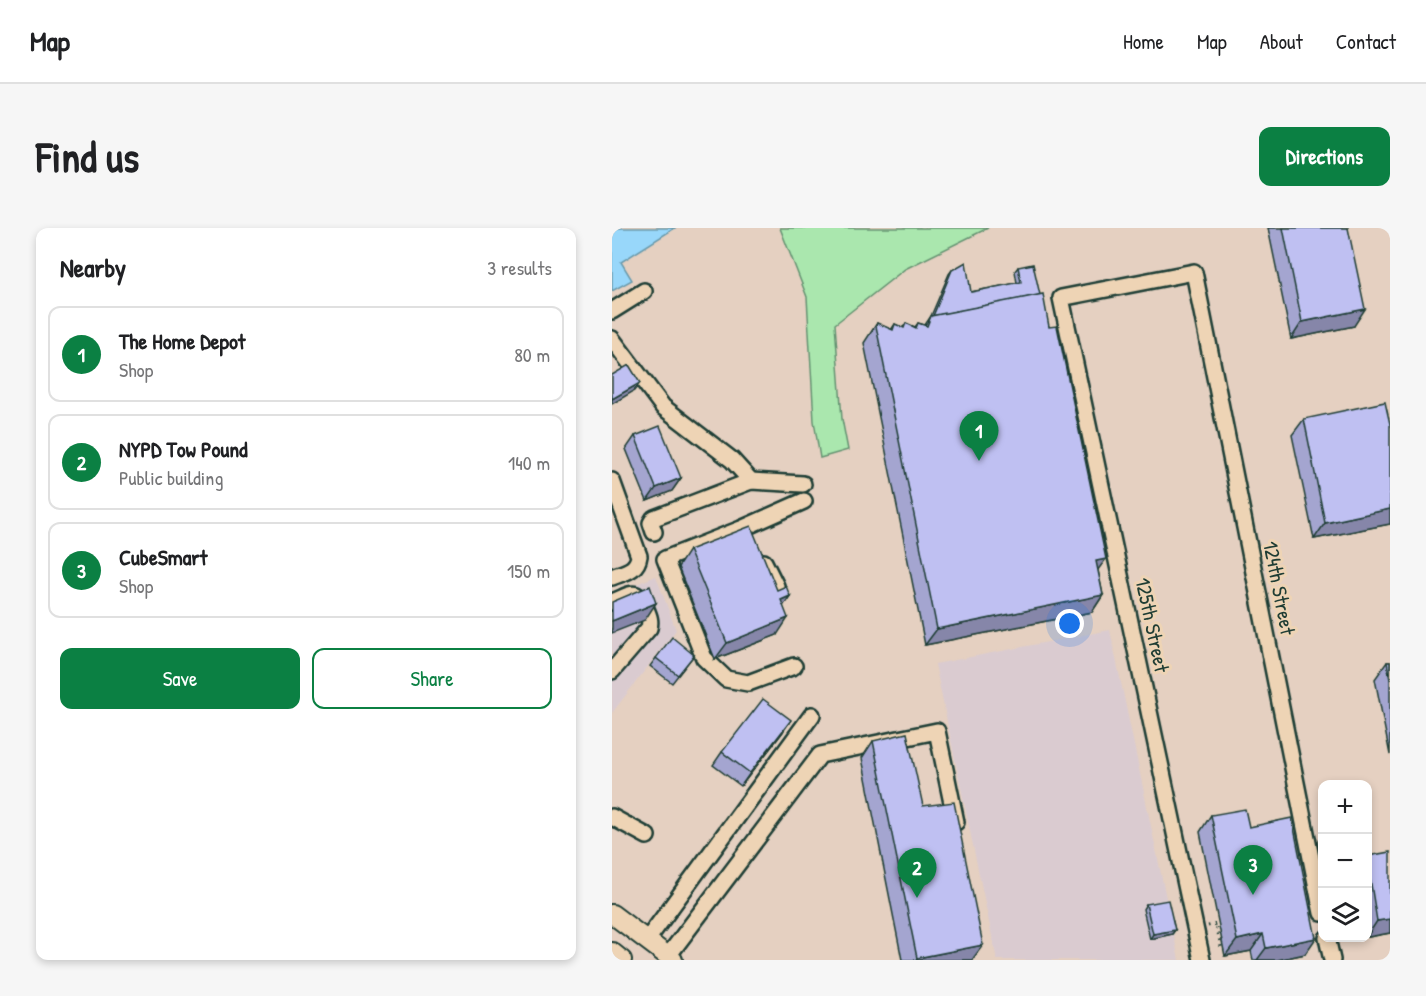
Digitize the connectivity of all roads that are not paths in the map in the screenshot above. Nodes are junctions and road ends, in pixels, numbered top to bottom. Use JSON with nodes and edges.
{"nodes":[{"id":1,"x":644,"y":291,"type":"dead end"},
{"id":2,"x":1061,"y":298,"type":"joint"},
{"id":3,"x":612,"y":311,"type":"edge"},
{"id":4,"x":612,"y":339,"type":"edge"},
{"id":5,"x":612,"y":481,"type":"edge"},
{"id":6,"x":751,"y":482,"type":"junction"},
{"id":7,"x":803,"y":484,"type":"dead end"},
{"id":8,"x":804,"y":501,"type":"dead end"},
{"id":9,"x":654,"y":532,"type":"dead end"},
{"id":10,"x":752,"y":536,"type":"junction"},
{"id":11,"x":612,"y":577,"type":"edge"},
{"id":12,"x":776,"y":586,"type":"edge"},
{"id":13,"x":612,"y":602,"type":"edge"},
{"id":14,"x":630,"y":650,"type":"junction"},
{"id":15,"x":612,"y":657,"type":"edge"},
{"id":16,"x":794,"y":666,"type":"dead end"},
{"id":17,"x":612,"y":671,"type":"edge"},
{"id":18,"x":812,"y":715,"type":"dead end"},
{"id":19,"x":612,"y":817,"type":"edge"},
{"id":20,"x":958,"y":834,"type":"edge"},
{"id":21,"x":646,"y":836,"type":"dead end"},
{"id":22,"x":1318,"y":888,"type":"edge"},
{"id":23,"x":612,"y":914,"type":"edge"},
{"id":24,"x":647,"y":940,"type":"junction"},
{"id":25,"x":1328,"y":942,"type":"edge"},
{"id":26,"x":612,"y":952,"type":"edge"},
{"id":27,"x":670,"y":958,"type":"edge"},
{"id":28,"x":622,"y":960,"type":"edge"},
{"id":29,"x":1202,"y":960,"type":"edge"},
{"id":30,"x":1332,"y":960,"type":"edge"}],
"edges":[{"from":1,"to":3,"type":"lane"},
{"from":2,"to":22,"type":"lane","name":"124th Street"},
{"from":2,"to":29,"type":"lane","name":"125th Street"},
{"from":4,"to":6,"type":"lane"},
{"from":5,"to":11,"type":"lane"},
{"from":6,"to":7,"type":"lane"},
{"from":6,"to":9,"type":"lane"},
{"from":8,"to":10,"type":"lane"},
{"from":10,"to":12,"type":"lane"},
{"from":10,"to":16,"type":"lane"},
{"from":13,"to":14,"type":"lane"},
{"from":14,"to":15,"type":"lane"},
{"from":14,"to":17,"type":"lane"},
{"from":18,"to":24,"type":"lane"},
{"from":19,"to":21,"type":"lane"},
{"from":20,"to":27,"type":"lane"},
{"from":23,"to":24,"type":"main road"},
{"from":24,"to":27,"type":"main road"},
{"from":25,"to":30,"type":"lane"},
{"from":26,"to":28,"type":"main road"}]}
